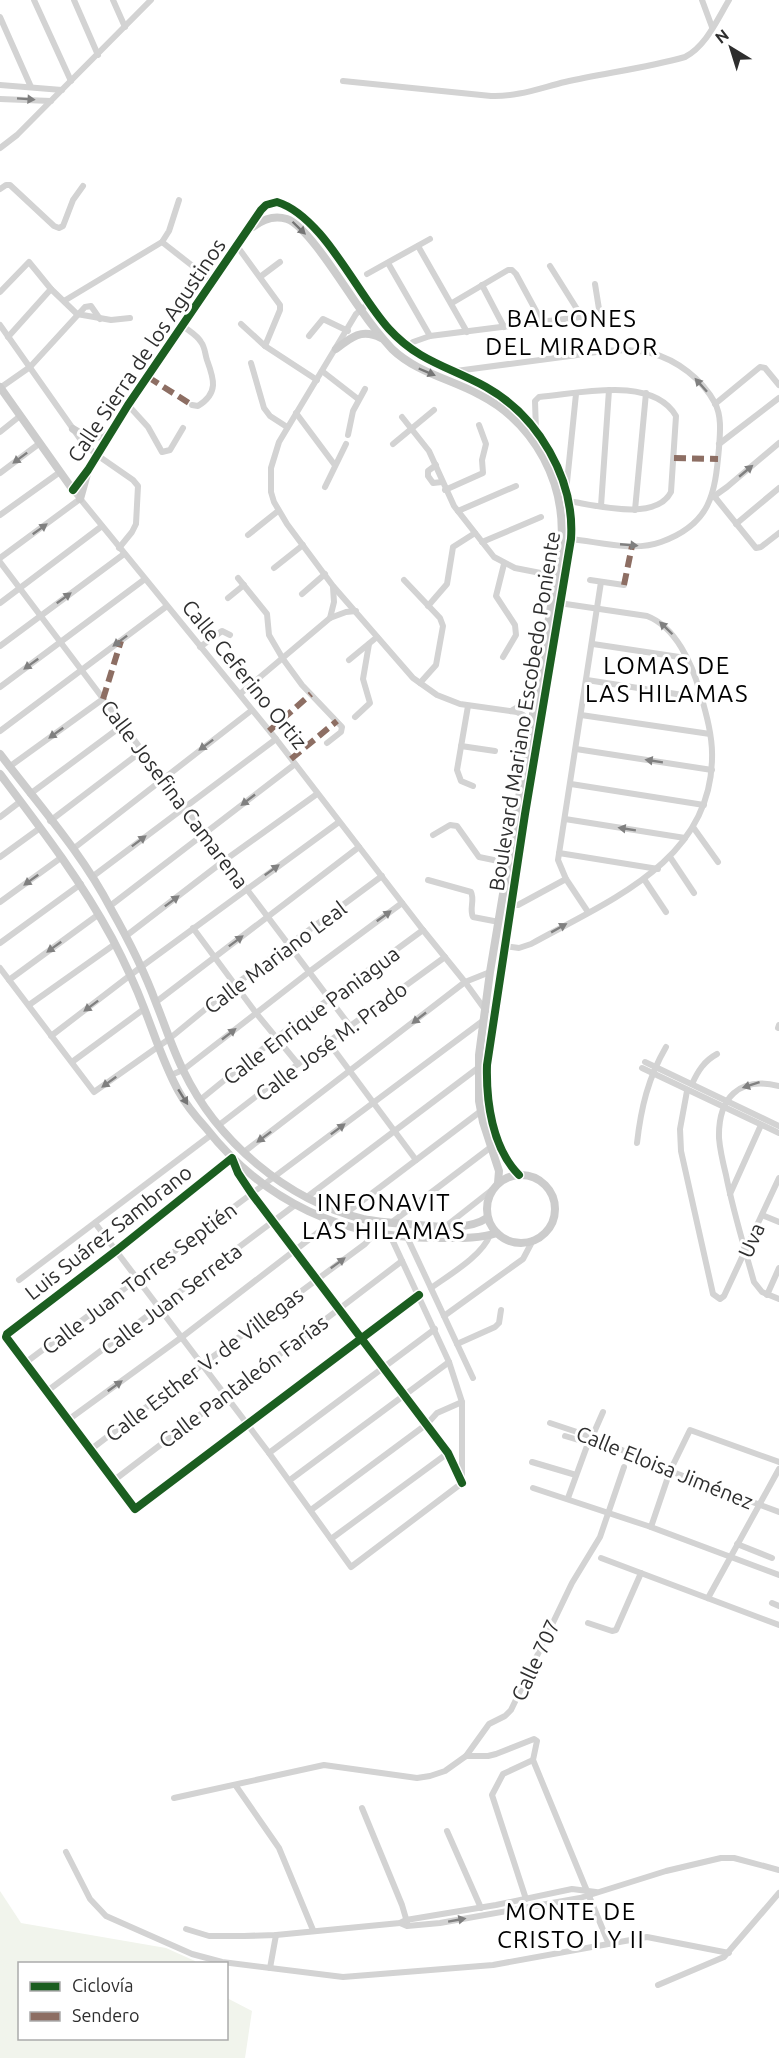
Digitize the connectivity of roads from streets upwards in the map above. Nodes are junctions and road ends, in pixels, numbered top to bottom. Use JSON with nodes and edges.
{"nodes":[{"id":1,"x":34,"y":0,"type":"edge"},
{"id":2,"x":74,"y":0,"type":"edge"},
{"id":3,"x":113,"y":0,"type":"edge"},
{"id":4,"x":151,"y":0,"type":"edge"},
{"id":5,"x":702,"y":0,"type":"edge"},
{"id":6,"x":729,"y":0,"type":"edge"},
{"id":7,"x":0,"y":17,"type":"edge"},
{"id":8,"x":125,"y":27,"type":"junction"},
{"id":9,"x":712,"y":27,"type":"junction"},
{"id":10,"x":98,"y":55,"type":"junction"},
{"id":11,"x":71,"y":81,"type":"junction"},
{"id":12,"x":343,"y":81,"type":"dead end"},
{"id":13,"x":0,"y":85,"type":"edge"},
{"id":14,"x":31,"y":87,"type":"junction"},
{"id":15,"x":62,"y":90,"type":"junction"},
{"id":16,"x":0,"y":99,"type":"edge"},
{"id":17,"x":51,"y":101,"type":"junction"},
{"id":18,"x":0,"y":148,"type":"edge"},
{"id":19,"x":82,"y":186,"type":"dead end"},
{"id":20,"x":3,"y":187,"type":"edge"},
{"id":21,"x":178,"y":200,"type":"dead end"},
{"id":22,"x":283,"y":204,"type":"junction"},
{"id":23,"x":276,"y":217,"type":"junction"},
{"id":24,"x":248,"y":230,"type":"junction"},
{"id":25,"x":430,"y":239,"type":"dead end"},
{"id":26,"x":162,"y":242,"type":"junction"},
{"id":27,"x":237,"y":246,"type":"junction"},
{"id":28,"x":418,"y":246,"type":"junction"},
{"id":29,"x":280,"y":262,"type":"dead end"},
{"id":30,"x":388,"y":263,"type":"junction"},
{"id":31,"x":550,"y":266,"type":"dead end"},
{"id":32,"x":367,"y":274,"type":"dead end"},
{"id":33,"x":260,"y":277,"type":"junction"},
{"id":34,"x":213,"y":282,"type":"junction"},
{"id":35,"x":595,"y":284,"type":"dead end"},
{"id":36,"x":482,"y":285,"type":"junction"},
{"id":37,"x":51,"y":289,"type":"junction"},
{"id":38,"x":0,"y":292,"type":"edge"},
{"id":39,"x":64,"y":301,"type":"junction"},
{"id":40,"x":369,"y":303,"type":"junction"},
{"id":41,"x":452,"y":303,"type":"junction"},
{"id":42,"x":360,"y":310,"type":"junction"},
{"id":43,"x":77,"y":315,"type":"junction"},
{"id":44,"x":582,"y":317,"type":"junction"},
{"id":45,"x":130,"y":318,"type":"dead end"},
{"id":46,"x":100,"y":319,"type":"junction"},
{"id":47,"x":542,"y":322,"type":"junction"},
{"id":48,"x":241,"y":324,"type":"dead end"},
{"id":49,"x":0,"y":325,"type":"edge"},
{"id":50,"x":183,"y":326,"type":"junction"},
{"id":51,"x":504,"y":327,"type":"junction"},
{"id":52,"x":348,"y":330,"type":"junction"},
{"id":53,"x":467,"y":332,"type":"junction"},
{"id":54,"x":309,"y":336,"type":"dead end"},
{"id":55,"x":430,"y":336,"type":"junction"},
{"id":56,"x":8,"y":337,"type":"junction"},
{"id":57,"x":384,"y":340,"type":"junction"},
{"id":58,"x":265,"y":346,"type":"junction"},
{"id":59,"x":407,"y":347,"type":"junction"},
{"id":60,"x":336,"y":349,"type":"junction"},
{"id":61,"x":252,"y":363,"type":"dead end"},
{"id":62,"x":30,"y":367,"type":"junction"},
{"id":63,"x":322,"y":371,"type":"junction"},
{"id":64,"x":453,"y":372,"type":"junction"},
{"id":65,"x":317,"y":380,"type":"junction"},
{"id":66,"x":779,"y":386,"type":"edge"},
{"id":67,"x":0,"y":387,"type":"edge"},
{"id":68,"x":365,"y":389,"type":"dead end"},
{"id":69,"x":609,"y":390,"type":"junction"},
{"id":70,"x":646,"y":393,"type":"junction"},
{"id":71,"x":576,"y":394,"type":"junction"},
{"id":72,"x":779,"y":398,"type":"edge"},
{"id":73,"x":358,"y":399,"type":"junction"},
{"id":74,"x":715,"y":404,"type":"junction"},
{"id":75,"x":128,"y":405,"type":"junction"},
{"id":76,"x":192,"y":405,"type":"dead end"},
{"id":77,"x":434,"y":410,"type":"dead end"},
{"id":78,"x":296,"y":413,"type":"junction"},
{"id":79,"x":20,"y":416,"type":"junction"},
{"id":80,"x":402,"y":417,"type":"dead end"},
{"id":81,"x":479,"y":425,"type":"dead end"},
{"id":82,"x":287,"y":427,"type":"junction"},
{"id":83,"x":183,"y":428,"type":"dead end"},
{"id":84,"x":73,"y":429,"type":"junction"},
{"id":85,"x":412,"y":429,"type":"junction"},
{"id":86,"x":0,"y":432,"type":"edge"},
{"id":87,"x":111,"y":432,"type":"junction"},
{"id":88,"x":536,"y":432,"type":"junction"},
{"id":89,"x":348,"y":435,"type":"dead end"},
{"id":90,"x":39,"y":443,"type":"junction"},
{"id":91,"x":779,"y":443,"type":"edge"},
{"id":92,"x":346,"y":444,"type":"dead end"},
{"id":93,"x":393,"y":444,"type":"dead end"},
{"id":94,"x":719,"y":444,"type":"junction"},
{"id":95,"x":97,"y":456,"type":"junction"},
{"id":96,"x":334,"y":464,"type":"junction"},
{"id":97,"x":436,"y":465,"type":"junction"},
{"id":98,"x":88,"y":470,"type":"junction"},
{"id":99,"x":60,"y":472,"type":"junction"},
{"id":100,"x":0,"y":473,"type":"edge"},
{"id":101,"x":442,"y":482,"type":"junction"},
{"id":102,"x":516,"y":486,"type":"dead end"},
{"id":103,"x":325,"y":487,"type":"dead end"},
{"id":104,"x":779,"y":488,"type":"edge"},
{"id":105,"x":73,"y":490,"type":"junction"},
{"id":106,"x":446,"y":490,"type":"junction"},
{"id":107,"x":713,"y":496,"type":"junction"},
{"id":108,"x":567,"y":497,"type":"junction"},
{"id":109,"x":80,"y":500,"type":"junction"},
{"id":110,"x":601,"y":506,"type":"junction"},
{"id":111,"x":635,"y":510,"type":"junction"},
{"id":112,"x":278,"y":511,"type":"junction"},
{"id":113,"x":458,"y":511,"type":"junction"},
{"id":114,"x":0,"y":515,"type":"edge"},
{"id":115,"x":541,"y":517,"type":"dead end"},
{"id":116,"x":736,"y":524,"type":"junction"},
{"id":117,"x":102,"y":526,"type":"junction"},
{"id":118,"x":475,"y":533,"type":"junction"},
{"id":119,"x":779,"y":533,"type":"edge"},
{"id":120,"x":248,"y":535,"type":"dead end"},
{"id":121,"x":571,"y":539,"type":"junction"},
{"id":122,"x":482,"y":542,"type":"junction"},
{"id":123,"x":303,"y":545,"type":"junction"},
{"id":124,"x":119,"y":548,"type":"junction"},
{"id":125,"x":124,"y":554,"type":"junction"},
{"id":126,"x":0,"y":560,"type":"edge"},
{"id":127,"x":504,"y":564,"type":"junction"},
{"id":128,"x":274,"y":568,"type":"dead end"},
{"id":129,"x":325,"y":574,"type":"junction"},
{"id":130,"x":556,"y":576,"type":"junction"},
{"id":131,"x":238,"y":578,"type":"dead end"},
{"id":132,"x":146,"y":579,"type":"junction"},
{"id":133,"x":404,"y":580,"type":"dead end"},
{"id":134,"x":590,"y":580,"type":"dead end"},
{"id":135,"x":601,"y":582,"type":"junction"},
{"id":136,"x":244,"y":585,"type":"junction"},
{"id":137,"x":624,"y":585,"type":"dead end"},
{"id":138,"x":333,"y":586,"type":"junction"},
{"id":139,"x":20,"y":588,"type":"junction"},
{"id":140,"x":302,"y":594,"type":"dead end"},
{"id":141,"x":228,"y":598,"type":"dead end"},
{"id":142,"x":0,"y":603,"type":"edge"},
{"id":143,"x":556,"y":603,"type":"junction"},
{"id":144,"x":167,"y":606,"type":"junction"},
{"id":145,"x":428,"y":606,"type":"junction"},
{"id":146,"x":598,"y":609,"type":"junction"},
{"id":147,"x":356,"y":611,"type":"junction"},
{"id":148,"x":40,"y":615,"type":"junction"},
{"id":149,"x":330,"y":618,"type":"junction"},
{"id":150,"x":230,"y":635,"type":"dead end"},
{"id":151,"x":377,"y":637,"type":"junction"},
{"id":152,"x":60,"y":643,"type":"junction"},
{"id":153,"x":369,"y":644,"type":"junction"},
{"id":154,"x":593,"y":644,"type":"junction"},
{"id":155,"x":0,"y":646,"type":"edge"},
{"id":156,"x":200,"y":647,"type":"junction"},
{"id":157,"x":503,"y":657,"type":"dead end"},
{"id":158,"x":686,"y":658,"type":"junction"},
{"id":159,"x":283,"y":659,"type":"junction"},
{"id":160,"x":349,"y":660,"type":"dead end"},
{"id":161,"x":82,"y":671,"type":"junction"},
{"id":162,"x":587,"y":680,"type":"junction"},
{"id":163,"x":420,"y":683,"type":"junction"},
{"id":164,"x":0,"y":687,"type":"edge"},
{"id":165,"x":240,"y":694,"type":"junction"},
{"id":166,"x":537,"y":696,"type":"junction"},
{"id":167,"x":702,"y":698,"type":"junction"},
{"id":168,"x":103,"y":699,"type":"junction"},
{"id":169,"x":468,"y":706,"type":"junction"},
{"id":170,"x":252,"y":710,"type":"junction"},
{"id":171,"x":511,"y":711,"type":"junction"},
{"id":172,"x":581,"y":715,"type":"junction"},
{"id":173,"x":355,"y":717,"type":"dead end"},
{"id":174,"x":123,"y":724,"type":"junction"},
{"id":175,"x":532,"y":724,"type":"junction"},
{"id":176,"x":0,"y":731,"type":"edge"},
{"id":177,"x":710,"y":734,"type":"junction"},
{"id":178,"x":276,"y":739,"type":"junction"},
{"id":179,"x":327,"y":743,"type":"dead end"},
{"id":180,"x":461,"y":746,"type":"junction"},
{"id":181,"x":576,"y":749,"type":"junction"},
{"id":182,"x":495,"y":750,"type":"dead end"},
{"id":183,"x":142,"y":751,"type":"junction"},
{"id":184,"x":0,"y":754,"type":"edge"},
{"id":185,"x":295,"y":764,"type":"junction"},
{"id":186,"x":9,"y":767,"type":"junction"},
{"id":187,"x":712,"y":770,"type":"junction"},
{"id":188,"x":0,"y":775,"type":"edge"},
{"id":189,"x":162,"y":778,"type":"junction"},
{"id":190,"x":571,"y":784,"type":"junction"},
{"id":191,"x":473,"y":786,"type":"dead end"},
{"id":192,"x":30,"y":794,"type":"junction"},
{"id":193,"x":317,"y":794,"type":"junction"},
{"id":194,"x":21,"y":801,"type":"junction"},
{"id":195,"x":704,"y":805,"type":"junction"},
{"id":196,"x":184,"y":807,"type":"junction"},
{"id":197,"x":521,"y":813,"type":"junction"},
{"id":198,"x":0,"y":817,"type":"edge"},
{"id":199,"x":565,"y":819,"type":"junction"},
{"id":200,"x":51,"y":821,"type":"junction"},
{"id":201,"x":339,"y":822,"type":"junction"},
{"id":202,"x":693,"y":827,"type":"junction"},
{"id":203,"x":40,"y":828,"type":"junction"},
{"id":204,"x":204,"y":834,"type":"junction"},
{"id":205,"x":433,"y":835,"type":"dead end"},
{"id":206,"x":685,"y":838,"type":"junction"},
{"id":207,"x":359,"y":847,"type":"junction"},
{"id":208,"x":72,"y":849,"type":"junction"},
{"id":209,"x":559,"y":853,"type":"junction"},
{"id":210,"x":0,"y":857,"type":"edge"},
{"id":211,"x":62,"y":857,"type":"junction"},
{"id":212,"x":670,"y":857,"type":"junction"},
{"id":213,"x":225,"y":860,"type":"junction"},
{"id":214,"x":718,"y":862,"type":"dead end"},
{"id":215,"x":508,"y":863,"type":"junction"},
{"id":216,"x":658,"y":869,"type":"junction"},
{"id":217,"x":382,"y":876,"type":"junction"},
{"id":218,"x":92,"y":877,"type":"junction"},
{"id":219,"x":566,"y":879,"type":"junction"},
{"id":220,"x":644,"y":879,"type":"junction"},
{"id":221,"x":428,"y":880,"type":"dead end"},
{"id":222,"x":81,"y":884,"type":"junction"},
{"id":223,"x":247,"y":889,"type":"junction"},
{"id":224,"x":694,"y":893,"type":"dead end"},
{"id":225,"x":0,"y":902,"type":"edge"},
{"id":226,"x":402,"y":903,"type":"junction"},
{"id":227,"x":511,"y":905,"type":"junction"},
{"id":228,"x":110,"y":906,"type":"junction"},
{"id":229,"x":588,"y":912,"type":"junction"},
{"id":230,"x":666,"y":912,"type":"dead end"},
{"id":231,"x":99,"y":914,"type":"junction"},
{"id":232,"x":269,"y":917,"type":"junction"},
{"id":233,"x":499,"y":922,"type":"junction"},
{"id":234,"x":193,"y":928,"type":"junction"},
{"id":235,"x":423,"y":930,"type":"junction"},
{"id":236,"x":126,"y":936,"type":"junction"},
{"id":237,"x":0,"y":943,"type":"edge"},
{"id":238,"x":115,"y":944,"type":"junction"},
{"id":239,"x":290,"y":945,"type":"junction"},
{"id":240,"x":505,"y":946,"type":"junction"},
{"id":241,"x":215,"y":957,"type":"junction"},
{"id":242,"x":445,"y":957,"type":"junction"},
{"id":243,"x":141,"y":967,"type":"junction"},
{"id":244,"x":0,"y":968,"type":"edge"},
{"id":245,"x":309,"y":972,"type":"junction"},
{"id":246,"x":490,"y":972,"type":"junction"},
{"id":247,"x":130,"y":976,"type":"junction"},
{"id":248,"x":9,"y":980,"type":"junction"},
{"id":249,"x":465,"y":982,"type":"junction"},
{"id":250,"x":236,"y":984,"type":"junction"},
{"id":251,"x":330,"y":1000,"type":"junction"},
{"id":252,"x":156,"y":1002,"type":"junction"},
{"id":253,"x":29,"y":1005,"type":"junction"},
{"id":254,"x":144,"y":1009,"type":"junction"},
{"id":255,"x":256,"y":1013,"type":"junction"},
{"id":256,"x":485,"y":1015,"type":"junction"},
{"id":257,"x":350,"y":1026,"type":"junction"},
{"id":258,"x":51,"y":1036,"type":"junction"},
{"id":259,"x":276,"y":1038,"type":"junction"},
{"id":260,"x":169,"y":1039,"type":"junction"},
{"id":261,"x":329,"y":1042,"type":"junction"},
{"id":262,"x":158,"y":1047,"type":"junction"},
{"id":263,"x":666,"y":1047,"type":"dead end"},
{"id":264,"x":717,"y":1054,"type":"dead end"},
{"id":265,"x":72,"y":1062,"type":"junction"},
{"id":266,"x":298,"y":1065,"type":"junction"},
{"id":267,"x":643,"y":1065,"type":"dead end"},
{"id":268,"x":478,"y":1068,"type":"junction"},
{"id":269,"x":183,"y":1070,"type":"junction"},
{"id":270,"x":654,"y":1070,"type":"junction"},
{"id":271,"x":350,"y":1072,"type":"junction"},
{"id":272,"x":171,"y":1075,"type":"junction"},
{"id":273,"x":692,"y":1084,"type":"junction"},
{"id":274,"x":779,"y":1086,"type":"edge"},
{"id":275,"x":687,"y":1091,"type":"junction"},
{"id":276,"x":200,"y":1100,"type":"junction"},
{"id":277,"x":374,"y":1102,"type":"junction"},
{"id":278,"x":726,"y":1104,"type":"junction"},
{"id":279,"x":481,"y":1111,"type":"junction"},
{"id":280,"x":219,"y":1125,"type":"junction"},
{"id":281,"x":761,"y":1125,"type":"junction"},
{"id":282,"x":779,"y":1126,"type":"edge"},
{"id":283,"x":394,"y":1131,"type":"junction"},
{"id":284,"x":779,"y":1133,"type":"edge"},
{"id":285,"x":211,"y":1135,"type":"junction"},
{"id":286,"x":638,"y":1143,"type":"dead end"},
{"id":287,"x":491,"y":1148,"type":"junction"},
{"id":288,"x":244,"y":1152,"type":"junction"},
{"id":289,"x":232,"y":1158,"type":"junction"},
{"id":290,"x":416,"y":1160,"type":"junction"},
{"id":291,"x":519,"y":1175,"type":"junction"},
{"id":292,"x":275,"y":1177,"type":"junction"},
{"id":293,"x":779,"y":1178,"type":"edge"},
{"id":294,"x":264,"y":1185,"type":"junction"},
{"id":295,"x":496,"y":1186,"type":"junction"},
{"id":296,"x":252,"y":1194,"type":"junction"},
{"id":297,"x":730,"y":1194,"type":"junction"},
{"id":298,"x":307,"y":1197,"type":"junction"},
{"id":299,"x":296,"y":1205,"type":"junction"},
{"id":300,"x":345,"y":1213,"type":"junction"},
{"id":301,"x":762,"y":1215,"type":"junction"},
{"id":302,"x":487,"y":1218,"type":"junction"},
{"id":303,"x":333,"y":1221,"type":"junction"},
{"id":304,"x":95,"y":1222,"type":"junction"},
{"id":305,"x":273,"y":1222,"type":"junction"},
{"id":306,"x":391,"y":1222,"type":"junction"},
{"id":307,"x":779,"y":1222,"type":"edge"},
{"id":308,"x":446,"y":1226,"type":"junction"},
{"id":309,"x":375,"y":1233,"type":"junction"},
{"id":310,"x":493,"y":1234,"type":"junction"},
{"id":311,"x":390,"y":1235,"type":"junction"},
{"id":312,"x":407,"y":1237,"type":"junction"},
{"id":313,"x":533,"y":1240,"type":"junction"},
{"id":314,"x":117,"y":1250,"type":"junction"},
{"id":315,"x":294,"y":1250,"type":"junction"},
{"id":316,"x":746,"y":1252,"type":"junction"},
{"id":317,"x":402,"y":1261,"type":"junction"},
{"id":318,"x":779,"y":1268,"type":"edge"},
{"id":319,"x":138,"y":1279,"type":"junction"},
{"id":320,"x":316,"y":1279,"type":"junction"},
{"id":321,"x":19,"y":1280,"type":"dead end"},
{"id":322,"x":431,"y":1288,"type":"junction"},
{"id":323,"x":767,"y":1294,"type":"junction"},
{"id":324,"x":419,"y":1295,"type":"junction"},
{"id":325,"x":779,"y":1299,"type":"edge"},
{"id":326,"x":159,"y":1308,"type":"junction"},
{"id":327,"x":339,"y":1308,"type":"junction"},
{"id":328,"x":501,"y":1310,"type":"dead end"},
{"id":329,"x":444,"y":1316,"type":"junction"},
{"id":330,"x":435,"y":1329,"type":"junction"},
{"id":331,"x":182,"y":1337,"type":"junction"},
{"id":332,"x":361,"y":1338,"type":"junction"},
{"id":333,"x":457,"y":1344,"type":"junction"},
{"id":334,"x":449,"y":1362,"type":"junction"},
{"id":335,"x":25,"y":1363,"type":"junction"},
{"id":336,"x":202,"y":1364,"type":"junction"},
{"id":337,"x":383,"y":1367,"type":"junction"},
{"id":338,"x":473,"y":1377,"type":"dead end"},
{"id":339,"x":46,"y":1392,"type":"junction"},
{"id":340,"x":225,"y":1394,"type":"junction"},
{"id":341,"x":405,"y":1395,"type":"junction"},
{"id":342,"x":462,"y":1402,"type":"junction"},
{"id":343,"x":603,"y":1412,"type":"dead end"},
{"id":344,"x":68,"y":1420,"type":"junction"},
{"id":345,"x":550,"y":1423,"type":"dead end"},
{"id":346,"x":427,"y":1424,"type":"junction"},
{"id":347,"x":248,"y":1425,"type":"junction"},
{"id":348,"x":565,"y":1436,"type":"dead end"},
{"id":349,"x":592,"y":1437,"type":"junction"},
{"id":350,"x":90,"y":1450,"type":"junction"},
{"id":351,"x":269,"y":1453,"type":"junction"},
{"id":352,"x":448,"y":1453,"type":"junction"},
{"id":353,"x":532,"y":1462,"type":"dead end"},
{"id":354,"x":779,"y":1462,"type":"edge"},
{"id":355,"x":624,"y":1467,"type":"dead end"},
{"id":356,"x":779,"y":1469,"type":"edge"},
{"id":357,"x":670,"y":1471,"type":"junction"},
{"id":358,"x":576,"y":1475,"type":"junction"},
{"id":359,"x":290,"y":1480,"type":"junction"},
{"id":360,"x":113,"y":1481,"type":"junction"},
{"id":361,"x":462,"y":1483,"type":"junction"},
{"id":362,"x":533,"y":1488,"type":"dead end"},
{"id":363,"x":568,"y":1498,"type":"junction"},
{"id":364,"x":760,"y":1505,"type":"junction"},
{"id":365,"x":311,"y":1510,"type":"junction"},
{"id":366,"x":779,"y":1512,"type":"edge"},
{"id":367,"x":609,"y":1513,"type":"junction"},
{"id":368,"x":651,"y":1527,"type":"junction"},
{"id":369,"x":331,"y":1539,"type":"junction"},
{"id":370,"x":737,"y":1544,"type":"junction"},
{"id":371,"x":731,"y":1556,"type":"junction"},
{"id":372,"x":601,"y":1558,"type":"dead end"},
{"id":373,"x":772,"y":1558,"type":"dead end"},
{"id":374,"x":641,"y":1574,"type":"junction"},
{"id":375,"x":779,"y":1575,"type":"edge"},
{"id":376,"x":708,"y":1598,"type":"junction"},
{"id":377,"x":772,"y":1603,"type":"dead end"},
{"id":378,"x":779,"y":1606,"type":"edge"},
{"id":379,"x":588,"y":1623,"type":"dead end"},
{"id":380,"x":779,"y":1625,"type":"edge"},
{"id":381,"x":466,"y":1755,"type":"junction"},
{"id":382,"x":533,"y":1760,"type":"junction"},
{"id":383,"x":236,"y":1786,"type":"junction"},
{"id":384,"x":174,"y":1798,"type":"dead end"},
{"id":385,"x":362,"y":1808,"type":"dead end"},
{"id":386,"x":447,"y":1831,"type":"dead end"},
{"id":387,"x":66,"y":1852,"type":"dead end"},
{"id":388,"x":779,"y":1870,"type":"edge"},
{"id":389,"x":587,"y":1893,"type":"junction"},
{"id":390,"x":779,"y":1893,"type":"edge"},
{"id":391,"x":526,"y":1899,"type":"junction"},
{"id":392,"x":496,"y":1905,"type":"junction"},
{"id":393,"x":481,"y":1908,"type":"junction"},
{"id":394,"x":498,"y":1913,"type":"junction"},
{"id":395,"x":405,"y":1923,"type":"junction"},
{"id":396,"x":186,"y":1929,"type":"dead end"},
{"id":397,"x":313,"y":1930,"type":"junction"},
{"id":398,"x":276,"y":1935,"type":"junction"},
{"id":399,"x":608,"y":1942,"type":"junction"},
{"id":400,"x":729,"y":1953,"type":"junction"},
{"id":401,"x":222,"y":1962,"type":"edge"},
{"id":402,"x":228,"y":1963,"type":"edge"},
{"id":403,"x":270,"y":1968,"type":"junction"},
{"id":404,"x":658,"y":1985,"type":"dead end"}],
"edges":[{"from":1,"to":11,"type":"street"},
{"from":2,"to":10,"type":"street"},
{"from":3,"to":8,"type":"street"},
{"from":4,"to":8,"type":"street"},
{"from":5,"to":9,"type":"street"},
{"from":6,"to":9,"type":"street"},
{"from":7,"to":14,"type":"street"},
{"from":8,"to":10,"type":"street"},
{"from":9,"to":12,"type":"street"},
{"from":10,"to":11,"type":"street"},
{"from":11,"to":15,"type":"street"},
{"from":13,"to":14,"type":"street"},
{"from":14,"to":15,"type":"street"},
{"from":15,"to":17,"type":"street"},
{"from":16,"to":17,"type":"street","one_way":true},
{"from":17,"to":18,"type":"street"},
{"from":19,"to":20,"type":"street"},
{"from":21,"to":26,"type":"street"},
{"from":22,"to":23,"type":"street"},
{"from":22,"to":24,"type":"street"},
{"from":22,"to":40,"type":"street","name":"Boulevard Mariano Escobedo Poniente"},
{"from":23,"to":24,"type":"street"},
{"from":23,"to":42,"type":"street","name":"Boulevard Mariano Escobedo Poniente","one_way":true},
{"from":24,"to":27,"type":"street","name":"Calle Sierra de los Agustinos"},
{"from":25,"to":28,"type":"street"},
{"from":26,"to":34,"type":"street"},
{"from":26,"to":39,"type":"street"},
{"from":27,"to":33,"type":"street"},
{"from":27,"to":34,"type":"street","name":"Calle Sierra de los Agustinos"},
{"from":28,"to":30,"type":"street"},
{"from":28,"to":41,"type":"street"},
{"from":29,"to":33,"type":"street"},
{"from":30,"to":32,"type":"street"},
{"from":30,"to":55,"type":"street"},
{"from":31,"to":44,"type":"street"},
{"from":33,"to":58,"type":"street"},
{"from":34,"to":50,"type":"street","name":"Calle Sierra de los Agustinos"},
{"from":35,"to":44,"type":"street"},
{"from":36,"to":41,"type":"street"},
{"from":36,"to":47,"type":"street"},
{"from":36,"to":51,"type":"street"},
{"from":37,"to":38,"type":"street"},
{"from":37,"to":39,"type":"street"},
{"from":37,"to":56,"type":"street"},
{"from":39,"to":43,"type":"street"},
{"from":40,"to":42,"type":"street"},
{"from":40,"to":59,"type":"street","name":"Boulevard Mariano Escobedo Poniente"},
{"from":41,"to":53,"type":"street"},
{"from":42,"to":52,"type":"street"},
{"from":42,"to":57,"type":"street","name":"Boulevard Mariano Escobedo Poniente"},
{"from":43,"to":46,"type":"street"},
{"from":43,"to":46,"type":"street"},
{"from":43,"to":62,"type":"street"},
{"from":44,"to":47,"type":"street"},
{"from":45,"to":46,"type":"street"},
{"from":47,"to":51,"type":"street"},
{"from":48,"to":58,"type":"street"},
{"from":49,"to":56,"type":"street"},
{"from":50,"to":75,"type":"street","name":"Calle Sierra de los Agustinos"},
{"from":50,"to":76,"type":"street","name":"Calle Sierra de los Agustinos"},
{"from":51,"to":53,"type":"street"},
{"from":52,"to":54,"type":"street"},
{"from":52,"to":60,"type":"street"},
{"from":53,"to":55,"type":"street"},
{"from":55,"to":59,"type":"street"},
{"from":56,"to":62,"type":"street"},
{"from":57,"to":60,"type":"street"},
{"from":57,"to":130,"type":"street","name":"Boulevard Mariano Escobedo Poniente","one_way":true},
{"from":58,"to":65,"type":"street"},
{"from":59,"to":64,"type":"street","name":"Boulevard Mariano Escobedo Poniente"},
{"from":60,"to":63,"type":"street"},
{"from":61,"to":82,"type":"street"},
{"from":62,"to":67,"type":"street"},
{"from":62,"to":84,"type":"street"},
{"from":63,"to":65,"type":"street"},
{"from":63,"to":73,"type":"street"},
{"from":74,"to":64,"type":"street","one_way":true},
{"from":64,"to":88,"type":"street","name":"Boulevard Mariano Escobedo Poniente"},
{"from":65,"to":78,"type":"street"},
{"from":66,"to":74,"type":"street"},
{"from":67,"to":79,"type":"street","name":"Calle Ceferino Ortiz"},
{"from":68,"to":73,"type":"street"},
{"from":69,"to":70,"type":"street"},
{"from":69,"to":71,"type":"street"},
{"from":69,"to":110,"type":"street"},
{"from":70,"to":111,"type":"street"},
{"from":70,"to":111,"type":"street"},
{"from":71,"to":88,"type":"street"},
{"from":71,"to":108,"type":"street"},
{"from":72,"to":94,"type":"street"},
{"from":73,"to":89,"type":"street"},
{"from":74,"to":94,"type":"street"},
{"from":75,"to":83,"type":"street"},
{"from":75,"to":87,"type":"street","name":"Calle Sierra de los Agustinos"},
{"from":77,"to":85,"type":"street"},
{"from":78,"to":82,"type":"street"},
{"from":78,"to":96,"type":"street"},
{"from":79,"to":86,"type":"street"},
{"from":79,"to":90,"type":"street","name":"Calle Ceferino Ortiz"},
{"from":80,"to":85,"type":"street"},
{"from":81,"to":106,"type":"street"},
{"from":82,"to":112,"type":"street"},
{"from":84,"to":87,"type":"street"},
{"from":84,"to":95,"type":"street"},
{"from":85,"to":93,"type":"street"},
{"from":85,"to":97,"type":"street"},
{"from":87,"to":95,"type":"street","name":"Calle Sierra de los Agustinos"},
{"from":88,"to":108,"type":"street","name":"Boulevard Mariano Escobedo Poniente"},
{"from":90,"to":99,"type":"street","name":"Calle Ceferino Ortiz"},
{"from":90,"to":100,"type":"street","one_way":true},
{"from":107,"to":91,"type":"street","one_way":true},
{"from":92,"to":96,"type":"street"},
{"from":94,"to":107,"type":"street"},
{"from":95,"to":98,"type":"street","name":"Calle Sierra de los Agustinos"},
{"from":95,"to":124,"type":"street"},
{"from":96,"to":103,"type":"street"},
{"from":97,"to":101,"type":"street"},
{"from":97,"to":101,"type":"street"},
{"from":98,"to":105,"type":"street","name":"Calle Sierra de los Agustinos"},
{"from":98,"to":109,"type":"street"},
{"from":99,"to":105,"type":"street","name":"Calle Ceferino Ortiz"},
{"from":99,"to":114,"type":"street"},
{"from":101,"to":106,"type":"street"},
{"from":102,"to":113,"type":"street"},
{"from":104,"to":116,"type":"street"},
{"from":105,"to":109,"type":"street","name":"Calle Ceferino Ortiz"},
{"from":106,"to":113,"type":"street"},
{"from":107,"to":116,"type":"street"},
{"from":121,"to":107,"type":"street","one_way":true},
{"from":108,"to":110,"type":"street"},
{"from":108,"to":121,"type":"street","name":"Boulevard Mariano Escobedo Poniente"},
{"from":109,"to":117,"type":"street","name":"Calle Ceferino Ortiz"},
{"from":126,"to":109,"type":"street","one_way":true},
{"from":110,"to":111,"type":"street"},
{"from":112,"to":120,"type":"street"},
{"from":112,"to":123,"type":"street"},
{"from":113,"to":118,"type":"street"},
{"from":115,"to":122,"type":"street"},
{"from":116,"to":119,"type":"street"},
{"from":117,"to":124,"type":"street","name":"Calle Ceferino Ortiz"},
{"from":117,"to":139,"type":"street"},
{"from":118,"to":122,"type":"street"},
{"from":118,"to":145,"type":"street"},
{"from":121,"to":143,"type":"street","name":"Boulevard Mariano Escobedo Poniente"},
{"from":122,"to":127,"type":"street"},
{"from":123,"to":128,"type":"street"},
{"from":123,"to":129,"type":"street"},
{"from":124,"to":125,"type":"street","name":"Calle Ceferino Ortiz"},
{"from":125,"to":132,"type":"street","name":"Calle Ceferino Ortiz"},
{"from":148,"to":125,"type":"street","one_way":true},
{"from":126,"to":139,"type":"street","name":"Calle Josefina Camarena"},
{"from":127,"to":130,"type":"street"},
{"from":127,"to":157,"type":"street"},
{"from":129,"to":138,"type":"street"},
{"from":129,"to":140,"type":"street"},
{"from":130,"to":143,"type":"street","name":"Boulevard Mariano Escobedo Poniente"},
{"from":131,"to":136,"type":"street"},
{"from":132,"to":144,"type":"street","name":"Calle Ceferino Ortiz"},
{"from":132,"to":152,"type":"street"},
{"from":133,"to":145,"type":"street"},
{"from":134,"to":135,"type":"street"},
{"from":135,"to":137,"type":"street"},
{"from":135,"to":146,"type":"street"},
{"from":136,"to":141,"type":"street"},
{"from":136,"to":159,"type":"street"},
{"from":138,"to":147,"type":"street"},
{"from":138,"to":149,"type":"street"},
{"from":139,"to":142,"type":"street"},
{"from":139,"to":148,"type":"street","name":"Calle Josefina Camarena"},
{"from":143,"to":146,"type":"street"},
{"from":143,"to":166,"type":"street","name":"Boulevard Mariano Escobedo Poniente"},
{"from":143,"to":197,"type":"street","name":"Boulevard Mariano Escobedo Poniente"},
{"from":144,"to":156,"type":"street","name":"Calle Ceferino Ortiz"},
{"from":144,"to":161,"type":"street","one_way":true},
{"from":145,"to":163,"type":"street"},
{"from":146,"to":154,"type":"street"},
{"from":158,"to":146,"type":"street","one_way":true},
{"from":147,"to":149,"type":"street"},
{"from":147,"to":151,"type":"street"},
{"from":148,"to":152,"type":"street","name":"Calle Josefina Camarena"},
{"from":148,"to":155,"type":"street"},
{"from":149,"to":159,"type":"street"},
{"from":150,"to":156,"type":"street"},
{"from":151,"to":153,"type":"street"},
{"from":151,"to":163,"type":"street"},
{"from":152,"to":161,"type":"street","name":"Calle Josefina Camarena"},
{"from":152,"to":164,"type":"street","one_way":true},
{"from":153,"to":160,"type":"street"},
{"from":153,"to":173,"type":"street"},
{"from":154,"to":158,"type":"street"},
{"from":154,"to":162,"type":"street"},
{"from":156,"to":165,"type":"street","name":"Calle Ceferino Ortiz"},
{"from":158,"to":167,"type":"street"},
{"from":159,"to":165,"type":"street"},
{"from":159,"to":179,"type":"street"},
{"from":161,"to":168,"type":"street","name":"Calle Josefina Camarena"},
{"from":161,"to":176,"type":"street"},
{"from":162,"to":167,"type":"street"},
{"from":162,"to":172,"type":"street"},
{"from":163,"to":169,"type":"street"},
{"from":165,"to":170,"type":"street","name":"Calle Ceferino Ortiz"},
{"from":166,"to":171,"type":"street"},
{"from":166,"to":175,"type":"street","name":"Boulevard Mariano Escobedo Poniente"},
{"from":167,"to":177,"type":"street"},
{"from":168,"to":174,"type":"street","name":"Calle Josefina Camarena"},
{"from":168,"to":186,"type":"street","one_way":true},
{"from":169,"to":171,"type":"street"},
{"from":169,"to":180,"type":"street"},
{"from":170,"to":178,"type":"street","name":"Calle Ceferino Ortiz"},
{"from":170,"to":189,"type":"street","one_way":true},
{"from":171,"to":175,"type":"street"},
{"from":172,"to":177,"type":"street"},
{"from":172,"to":181,"type":"street"},
{"from":174,"to":183,"type":"street","name":"Calle Josefina Camarena"},
{"from":174,"to":192,"type":"street"},
{"from":175,"to":197,"type":"street","name":"Boulevard Mariano Escobedo Poniente"},
{"from":177,"to":187,"type":"street"},
{"from":178,"to":185,"type":"street","name":"Calle Ceferino Ortiz"},
{"from":178,"to":196,"type":"street"},
{"from":180,"to":182,"type":"street"},
{"from":180,"to":191,"type":"street"},
{"from":187,"to":181,"type":"street","one_way":true},
{"from":181,"to":190,"type":"street"},
{"from":183,"to":189,"type":"street","name":"Calle Josefina Camarena"},
{"from":183,"to":200,"type":"street"},
{"from":184,"to":186,"type":"street"},
{"from":185,"to":193,"type":"street","name":"Calle Ceferino Ortiz"},
{"from":185,"to":204,"type":"street","one_way":true},
{"from":186,"to":192,"type":"street"},
{"from":187,"to":195,"type":"street"},
{"from":188,"to":194,"type":"street"},
{"from":189,"to":196,"type":"street","name":"Calle Josefina Camarena"},
{"from":189,"to":208,"type":"street"},
{"from":190,"to":195,"type":"street"},
{"from":190,"to":199,"type":"street"},
{"from":192,"to":200,"type":"street"},
{"from":193,"to":201,"type":"street","name":"Calle Ceferino Ortiz"},
{"from":193,"to":213,"type":"street"},
{"from":194,"to":198,"type":"street"},
{"from":194,"to":203,"type":"street"},
{"from":195,"to":202,"type":"street"},
{"from":196,"to":204,"type":"street","name":"Calle Josefina Camarena"},
{"from":218,"to":196,"type":"street","one_way":true},
{"from":197,"to":215,"type":"street","name":"Boulevard Mariano Escobedo Poniente"},
{"from":197,"to":227,"type":"street","name":"Boulevard Mariano Escobedo Poniente"},
{"from":206,"to":199,"type":"street","one_way":true},
{"from":199,"to":209,"type":"street"},
{"from":200,"to":208,"type":"street"},
{"from":201,"to":207,"type":"street","name":"Calle Ceferino Ortiz"},
{"from":223,"to":201,"type":"street","one_way":true},
{"from":202,"to":206,"type":"street"},
{"from":202,"to":214,"type":"street"},
{"from":203,"to":210,"type":"street"},
{"from":203,"to":211,"type":"street"},
{"from":204,"to":213,"type":"street","name":"Calle Josefina Camarena"},
{"from":204,"to":228,"type":"street"},
{"from":205,"to":215,"type":"street"},
{"from":206,"to":212,"type":"street"},
{"from":207,"to":217,"type":"street","name":"Calle Ceferino Ortiz"},
{"from":207,"to":232,"type":"street"},
{"from":208,"to":218,"type":"street"},
{"from":209,"to":216,"type":"street"},
{"from":209,"to":219,"type":"street"},
{"from":211,"to":222,"type":"street"},
{"from":211,"to":225,"type":"street","one_way":true},
{"from":212,"to":216,"type":"street"},
{"from":212,"to":224,"type":"street"},
{"from":213,"to":223,"type":"street","name":"Calle Josefina Camarena"},
{"from":236,"to":213,"type":"street","one_way":true},
{"from":215,"to":233,"type":"street","name":"Boulevard Mariano Escobedo Poniente"},
{"from":216,"to":220,"type":"street"},
{"from":217,"to":226,"type":"street","name":"Calle Ceferino Ortiz"},
{"from":217,"to":239,"type":"street","name":"Calle Mariano Leal"},
{"from":218,"to":228,"type":"street"},
{"from":219,"to":227,"type":"street"},
{"from":219,"to":229,"type":"street"},
{"from":220,"to":229,"type":"street"},
{"from":220,"to":230,"type":"street"},
{"from":221,"to":233,"type":"street"},
{"from":222,"to":231,"type":"street"},
{"from":222,"to":237,"type":"street"},
{"from":223,"to":232,"type":"street","name":"Calle Josefina Camarena"},
{"from":223,"to":234,"type":"street"},
{"from":226,"to":235,"type":"street","name":"Calle Ceferino Ortiz"},
{"from":245,"to":226,"type":"street","one_way":true},
{"from":227,"to":240,"type":"street","name":"Boulevard Mariano Escobedo Poniente"},
{"from":228,"to":236,"type":"street"},
{"from":240,"to":229,"type":"street","one_way":true},
{"from":231,"to":238,"type":"street"},
{"from":231,"to":248,"type":"street","one_way":true},
{"from":232,"to":239,"type":"street","name":"Calle Josefina Camarena"},
{"from":241,"to":232,"type":"street","one_way":true},
{"from":233,"to":246,"type":"street","name":"Boulevard Mariano Escobedo Poniente"},
{"from":234,"to":241,"type":"street"},
{"from":234,"to":243,"type":"street"},
{"from":235,"to":242,"type":"street","name":"Calle Ceferino Ortiz"},
{"from":235,"to":251,"type":"street","name":"Calle Enrique Paniagua"},
{"from":236,"to":243,"type":"street"},
{"from":238,"to":247,"type":"street"},
{"from":238,"to":253,"type":"street"},
{"from":239,"to":245,"type":"street","name":"Calle Josefina Camarena"},
{"from":239,"to":250,"type":"street","name":"Calle Mariano Leal"},
{"from":240,"to":291,"type":"street","name":"Boulevard Mariano Escobedo Poniente"},
{"from":241,"to":250,"type":"street"},
{"from":241,"to":252,"type":"street"},
{"from":242,"to":249,"type":"street","name":"Calle Ceferino Ortiz"},
{"from":242,"to":257,"type":"street","name":"Calle José M. Prado"},
{"from":243,"to":247,"type":"street"},
{"from":243,"to":252,"type":"street"},
{"from":244,"to":248,"type":"street"},
{"from":245,"to":251,"type":"street","name":"Calle Josefina Camarena"},
{"from":245,"to":255,"type":"street"},
{"from":246,"to":249,"type":"street"},
{"from":246,"to":256,"type":"street","name":"Boulevard Mariano Escobedo Poniente"},
{"from":247,"to":254,"type":"street"},
{"from":247,"to":258,"type":"street","one_way":true},
{"from":248,"to":253,"type":"street"},
{"from":249,"to":256,"type":"street","name":"Calle Ceferino Ortiz"},
{"from":249,"to":271,"type":"street","one_way":true},
{"from":250,"to":255,"type":"street"},
{"from":250,"to":260,"type":"street","name":"Calle Mariano Leal"},
{"from":251,"to":257,"type":"street","name":"Calle Josefina Camarena"},
{"from":251,"to":259,"type":"street","name":"Calle Enrique Paniagua"},
{"from":252,"to":260,"type":"street"},
{"from":253,"to":258,"type":"street"},
{"from":254,"to":262,"type":"street"},
{"from":254,"to":265,"type":"street"},
{"from":255,"to":259,"type":"street"},
{"from":269,"to":255,"type":"street","one_way":true},
{"from":256,"to":268,"type":"street","name":"Boulevard Mariano Escobedo Poniente"},
{"from":256,"to":277,"type":"street","name":"Calle Juan Torres Septién"},
{"from":257,"to":261,"type":"street","name":"Calle José M. Prado"},
{"from":258,"to":265,"type":"street"},
{"from":259,"to":266,"type":"street"},
{"from":259,"to":276,"type":"street","name":"Calle Enrique Paniagua"},
{"from":260,"to":262,"type":"street","name":"Calle Mariano Leal"},
{"from":260,"to":269,"type":"street"},
{"from":261,"to":266,"type":"street","name":"Calle José M. Prado"},
{"from":261,"to":271,"type":"street"},
{"from":262,"to":265,"type":"street","one_way":true},
{"from":262,"to":272,"type":"street"},
{"from":263,"to":270,"type":"street"},
{"from":264,"to":273,"type":"street"},
{"from":266,"to":280,"type":"street","name":"Calle José M. Prado"},
{"from":267,"to":270,"type":"street"},
{"from":268,"to":279,"type":"street","name":"Boulevard Mariano Escobedo Poniente"},
{"from":268,"to":283,"type":"street"},
{"from":269,"to":272,"type":"street"},
{"from":269,"to":276,"type":"street"},
{"from":270,"to":273,"type":"street"},
{"from":270,"to":275,"type":"street"},
{"from":270,"to":286,"type":"street"},
{"from":271,"to":277,"type":"street"},
{"from":271,"to":288,"type":"street","one_way":true},
{"from":272,"to":285,"type":"street","one_way":true},
{"from":273,"to":278,"type":"street"},
{"from":274,"to":278,"type":"street","one_way":true},
{"from":275,"to":278,"type":"street"},
{"from":275,"to":316,"type":"street","name":"Uva"},
{"from":276,"to":280,"type":"street"},
{"from":277,"to":283,"type":"street"},
{"from":292,"to":277,"type":"street","name":"Calle Juan Torres Septién","one_way":true},
{"from":278,"to":281,"type":"street"},
{"from":278,"to":282,"type":"street"},
{"from":278,"to":297,"type":"street"},
{"from":279,"to":287,"type":"street","name":"Boulevard Mariano Escobedo Poniente"},
{"from":279,"to":290,"type":"street"},
{"from":280,"to":288,"type":"street"},
{"from":281,"to":284,"type":"street"},
{"from":281,"to":297,"type":"street"},
{"from":283,"to":290,"type":"street"},
{"from":283,"to":298,"type":"street"},
{"from":285,"to":289,"type":"street"},
{"from":285,"to":304,"type":"street"},
{"from":287,"to":295,"type":"street","name":"Boulevard Mariano Escobedo Poniente"},
{"from":287,"to":306,"type":"street"},
{"from":288,"to":292,"type":"street"},
{"from":289,"to":294,"type":"street"},
{"from":289,"to":296,"type":"street"},
{"from":289,"to":314,"type":"street","name":"Luis Suárez Sambrano"},
{"from":290,"to":300,"type":"street"},
{"from":291,"to":295,"type":"street"},
{"from":291,"to":313,"type":"street"},
{"from":292,"to":294,"type":"street","name":"Calle Juan Torres Septién"},
{"from":292,"to":298,"type":"street"},
{"from":293,"to":301,"type":"street","name":"Uva"},
{"from":294,"to":296,"type":"street","name":"Calle Juan Torres Septién"},
{"from":294,"to":299,"type":"street"},
{"from":295,"to":302,"type":"street"},
{"from":295,"to":308,"type":"street"},
{"from":296,"to":305,"type":"street"},
{"from":296,"to":319,"type":"street","name":"Calle Juan Torres Septién"},
{"from":297,"to":316,"type":"street"},
{"from":298,"to":300,"type":"street"},
{"from":299,"to":303,"type":"street"},
{"from":299,"to":305,"type":"street","name":"Calle Juan Serreta"},
{"from":300,"to":306,"type":"street"},
{"from":301,"to":307,"type":"street"},
{"from":301,"to":316,"type":"street","name":"Uva"},
{"from":302,"to":308,"type":"street"},
{"from":302,"to":310,"type":"street"},
{"from":303,"to":309,"type":"street"},
{"from":303,"to":315,"type":"street"},
{"from":304,"to":314,"type":"street"},
{"from":304,"to":321,"type":"street"},
{"from":305,"to":315,"type":"street"},
{"from":305,"to":326,"type":"street","name":"Calle Juan Serreta"},
{"from":306,"to":308,"type":"street"},
{"from":309,"to":311,"type":"street"},
{"from":320,"to":309,"type":"street","name":"Calle Esther V. de Villegas","one_way":true},
{"from":310,"to":312,"type":"street"},
{"from":310,"to":313,"type":"street"},
{"from":310,"to":322,"type":"street"},
{"from":311,"to":312,"type":"street"},
{"from":311,"to":317,"type":"street"},
{"from":312,"to":322,"type":"street"},
{"from":313,"to":329,"type":"street"},
{"from":314,"to":319,"type":"street"},
{"from":314,"to":335,"type":"street","name":"Luis Suárez Sambrano"},
{"from":315,"to":320,"type":"street"},
{"from":315,"to":331,"type":"street"},
{"from":316,"to":323,"type":"street"},
{"from":317,"to":324,"type":"street"},
{"from":317,"to":327,"type":"street","name":"Calle Pantaleón Farías"},
{"from":318,"to":323,"type":"street"},
{"from":319,"to":326,"type":"street"},
{"from":319,"to":335,"type":"street","name":"Calle Juan Torres Septién"},
{"from":320,"to":327,"type":"street"},
{"from":320,"to":336,"type":"street","name":"Calle Esther V. de Villegas"},
{"from":322,"to":329,"type":"street"},
{"from":323,"to":325,"type":"street"},
{"from":324,"to":330,"type":"street"},
{"from":324,"to":332,"type":"street"},
{"from":326,"to":331,"type":"street"},
{"from":326,"to":339,"type":"street","name":"Calle Juan Serreta"},
{"from":327,"to":332,"type":"street"},
{"from":327,"to":340,"type":"street","name":"Calle Pantaleón Farías"},
{"from":328,"to":333,"type":"street"},
{"from":329,"to":333,"type":"street"},
{"from":330,"to":334,"type":"street"},
{"from":330,"to":337,"type":"street"},
{"from":331,"to":336,"type":"street"},
{"from":344,"to":331,"type":"street","one_way":true},
{"from":332,"to":337,"type":"street"},
{"from":332,"to":347,"type":"street"},
{"from":333,"to":338,"type":"street"},
{"from":334,"to":341,"type":"street"},
{"from":334,"to":342,"type":"street"},
{"from":335,"to":339,"type":"street"},
{"from":336,"to":340,"type":"street"},
{"from":336,"to":350,"type":"street","name":"Calle Esther V. de Villegas"},
{"from":337,"to":341,"type":"street"},
{"from":337,"to":351,"type":"street"},
{"from":339,"to":344,"type":"street"},
{"from":340,"to":347,"type":"street"},
{"from":340,"to":360,"type":"street","name":"Calle Pantaleón Farías"},
{"from":341,"to":346,"type":"street"},
{"from":341,"to":359,"type":"street"},
{"from":342,"to":346,"type":"street"},
{"from":342,"to":361,"type":"street"},
{"from":343,"to":349,"type":"street"},
{"from":344,"to":350,"type":"street"},
{"from":345,"to":349,"type":"street","name":"Calle Eloisa Jiménez"},
{"from":346,"to":352,"type":"street"},
{"from":346,"to":365,"type":"street"},
{"from":347,"to":351,"type":"street"},
{"from":347,"to":360,"type":"street"},
{"from":348,"to":358,"type":"street"},
{"from":349,"to":357,"type":"street","name":"Calle Eloisa Jiménez"},
{"from":350,"to":360,"type":"street"},
{"from":351,"to":359,"type":"street"},
{"from":352,"to":361,"type":"street"},
{"from":352,"to":369,"type":"street"},
{"from":353,"to":358,"type":"street"},
{"from":354,"to":357,"type":"street"},
{"from":355,"to":367,"type":"street","name":"Calle 707"},
{"from":356,"to":364,"type":"street"},
{"from":357,"to":364,"type":"street","name":"Calle Eloisa Jiménez"},
{"from":357,"to":368,"type":"street"},
{"from":358,"to":363,"type":"street"},
{"from":359,"to":365,"type":"street"},
{"from":361,"to":369,"type":"street"},
{"from":362,"to":363,"type":"street"},
{"from":363,"to":367,"type":"street"},
{"from":364,"to":366,"type":"street","name":"Calle Eloisa Jiménez"},
{"from":364,"to":370,"type":"street"},
{"from":365,"to":369,"type":"street"},
{"from":367,"to":368,"type":"street"},
{"from":367,"to":381,"type":"street","name":"Calle 707"},
{"from":368,"to":371,"type":"street"},
{"from":370,"to":371,"type":"street"},
{"from":370,"to":373,"type":"street"},
{"from":371,"to":375,"type":"street"},
{"from":371,"to":376,"type":"street"},
{"from":372,"to":374,"type":"street"},
{"from":374,"to":376,"type":"street"},
{"from":374,"to":379,"type":"street"},
{"from":376,"to":380,"type":"street"},
{"from":377,"to":378,"type":"street"},
{"from":381,"to":382,"type":"street"},
{"from":381,"to":383,"type":"street"},
{"from":382,"to":389,"type":"street"},
{"from":382,"to":391,"type":"street"},
{"from":383,"to":384,"type":"street"},
{"from":383,"to":397,"type":"street"},
{"from":385,"to":395,"type":"street"},
{"from":386,"to":393,"type":"street"},
{"from":387,"to":401,"type":"street"},
{"from":388,"to":389,"type":"street"},
{"from":389,"to":391,"type":"street"},
{"from":389,"to":394,"type":"street"},
{"from":389,"to":399,"type":"street"},
{"from":390,"to":400,"type":"street"},
{"from":391,"to":392,"type":"street"},
{"from":392,"to":393,"type":"street"},
{"from":392,"to":394,"type":"street"},
{"from":393,"to":395,"type":"street"},
{"from":395,"to":394,"type":"street","one_way":true},
{"from":395,"to":397,"type":"street"},
{"from":396,"to":398,"type":"street"},
{"from":397,"to":398,"type":"street"},
{"from":398,"to":403,"type":"street"},
{"from":399,"to":400,"type":"street"},
{"from":399,"to":403,"type":"street"},
{"from":400,"to":404,"type":"street"},
{"from":402,"to":403,"type":"street"}]}
